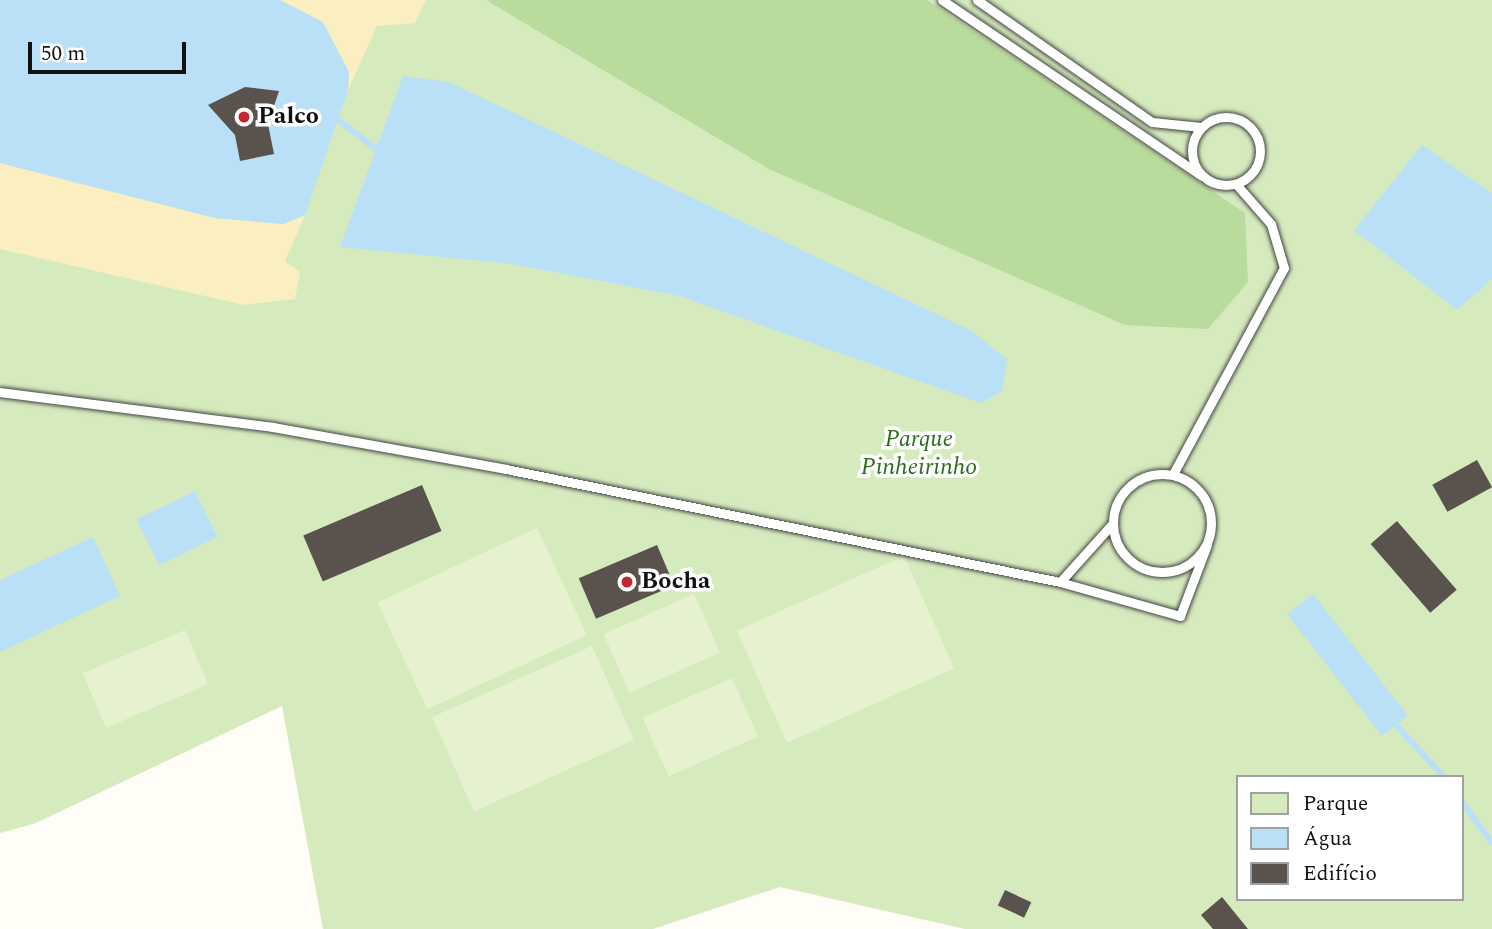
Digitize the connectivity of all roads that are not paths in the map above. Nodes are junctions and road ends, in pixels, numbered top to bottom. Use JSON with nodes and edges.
{"nodes":[{"id":1,"x":942,"y":0,"type":"edge"},
{"id":2,"x":977,"y":0,"type":"edge"},
{"id":3,"x":1201,"y":127,"type":"junction"},
{"id":4,"x":1202,"y":176,"type":"junction"},
{"id":5,"x":1236,"y":184,"type":"junction"},
{"id":6,"x":0,"y":392,"type":"edge"},
{"id":7,"x":1173,"y":474,"type":"junction"},
{"id":8,"x":1113,"y":523,"type":"junction"},
{"id":9,"x":1207,"y":545,"type":"junction"},
{"id":10,"x":1060,"y":582,"type":"junction"}],
"edges":[{"from":1,"to":4,"type":"lane"},
{"from":2,"to":3,"type":"lane"},
{"from":3,"to":4,"type":"lane"},
{"from":3,"to":5,"type":"lane"},
{"from":4,"to":5,"type":"lane"},
{"from":5,"to":7,"type":"lane"},
{"from":6,"to":10,"type":"lane"},
{"from":7,"to":8,"type":"lane"},
{"from":7,"to":9,"type":"lane"},
{"from":8,"to":9,"type":"lane"},
{"from":8,"to":10,"type":"lane"},
{"from":9,"to":10,"type":"lane"}]}
